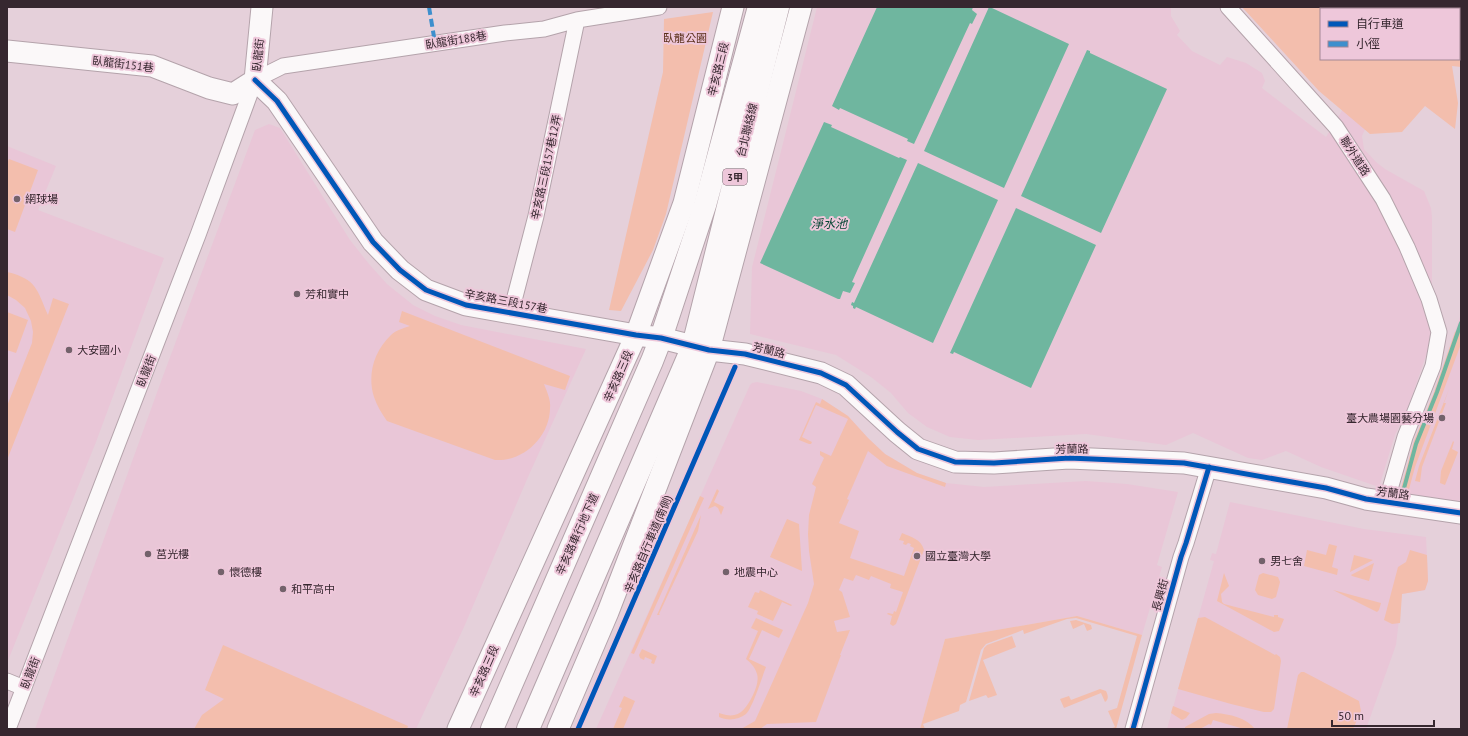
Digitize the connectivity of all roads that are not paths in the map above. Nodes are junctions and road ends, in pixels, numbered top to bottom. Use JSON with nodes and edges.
{"nodes":[{"id":1,"x":262,"y":7,"type":"edge"},
{"id":2,"x":660,"y":7,"type":"edge"},
{"id":3,"x":733,"y":7,"type":"edge"},
{"id":4,"x":759,"y":7,"type":"edge"},
{"id":5,"x":778,"y":7,"type":"edge"},
{"id":6,"x":801,"y":7,"type":"edge"},
{"id":7,"x":1229,"y":8,"type":"edge"},
{"id":8,"x":577,"y":20,"type":"junction"},
{"id":9,"x":7,"y":51,"type":"edge"},
{"id":10,"x":255,"y":80,"type":"junction"},
{"id":11,"x":511,"y":312,"type":"junction"},
{"id":12,"x":636,"y":335,"type":"junction"},
{"id":13,"x":661,"y":338,"type":"junction"},
{"id":14,"x":701,"y":348,"type":"junction"},
{"id":15,"x":1209,"y":467,"type":"junction"},
{"id":16,"x":1386,"y":503,"type":"junction"},
{"id":17,"x":1461,"y":513,"type":"edge"},
{"id":18,"x":7,"y":681,"type":"edge"},
{"id":19,"x":24,"y":688,"type":"junction"},
{"id":20,"x":8,"y":729,"type":"edge"},
{"id":21,"x":458,"y":729,"type":"edge"},
{"id":22,"x":492,"y":729,"type":"edge"},
{"id":23,"x":528,"y":729,"type":"edge"},
{"id":24,"x":558,"y":729,"type":"edge"},
{"id":25,"x":1133,"y":729,"type":"edge"}],
"edges":[{"from":1,"to":10,"type":"street","name":"臥龍街"},
{"from":2,"to":8,"type":"street","name":"臥龍街188巷"},
{"from":3,"to":12,"type":"street","name":"辛亥路三段"},
{"from":4,"to":13,"type":"main road","name":"台北聯絡線","number":"3甲"},
{"from":5,"to":14,"type":"main road","name":"台北聯絡線","number":"3甲"},
{"from":6,"to":14,"type":"street"},
{"from":7,"to":16,"type":"street","name":"聯外道路"},
{"from":8,"to":10,"type":"street","name":"臥龍街188巷"},
{"from":8,"to":11,"type":"street","name":"辛亥路三段157巷12弄"},
{"from":9,"to":10,"type":"street","name":"臥龍街151巷"},
{"from":10,"to":11,"type":"street","name":"辛亥路三段157巷"},
{"from":10,"to":19,"type":"street","name":"臥龍街"},
{"from":11,"to":12,"type":"street","name":"辛亥路三段157巷"},
{"from":12,"to":13,"type":"street","name":"辛亥路三段157巷"},
{"from":12,"to":21,"type":"street","name":"辛亥路三段"},
{"from":13,"to":14,"type":"street","name":"辛亥路三段157巷"},
{"from":13,"to":22,"type":"main road","name":"辛亥路車行地下道"},
{"from":14,"to":15,"type":"street","name":"芳蘭路"},
{"from":14,"to":23,"type":"main road"},
{"from":14,"to":24,"type":"street"},
{"from":15,"to":16,"type":"street","name":"芳蘭路"},
{"from":15,"to":25,"type":"street","name":"長興街"},
{"from":16,"to":17,"type":"street","name":"芳蘭路"},
{"from":18,"to":19,"type":"street"},
{"from":19,"to":20,"type":"street","name":"臥龍街"}]}
